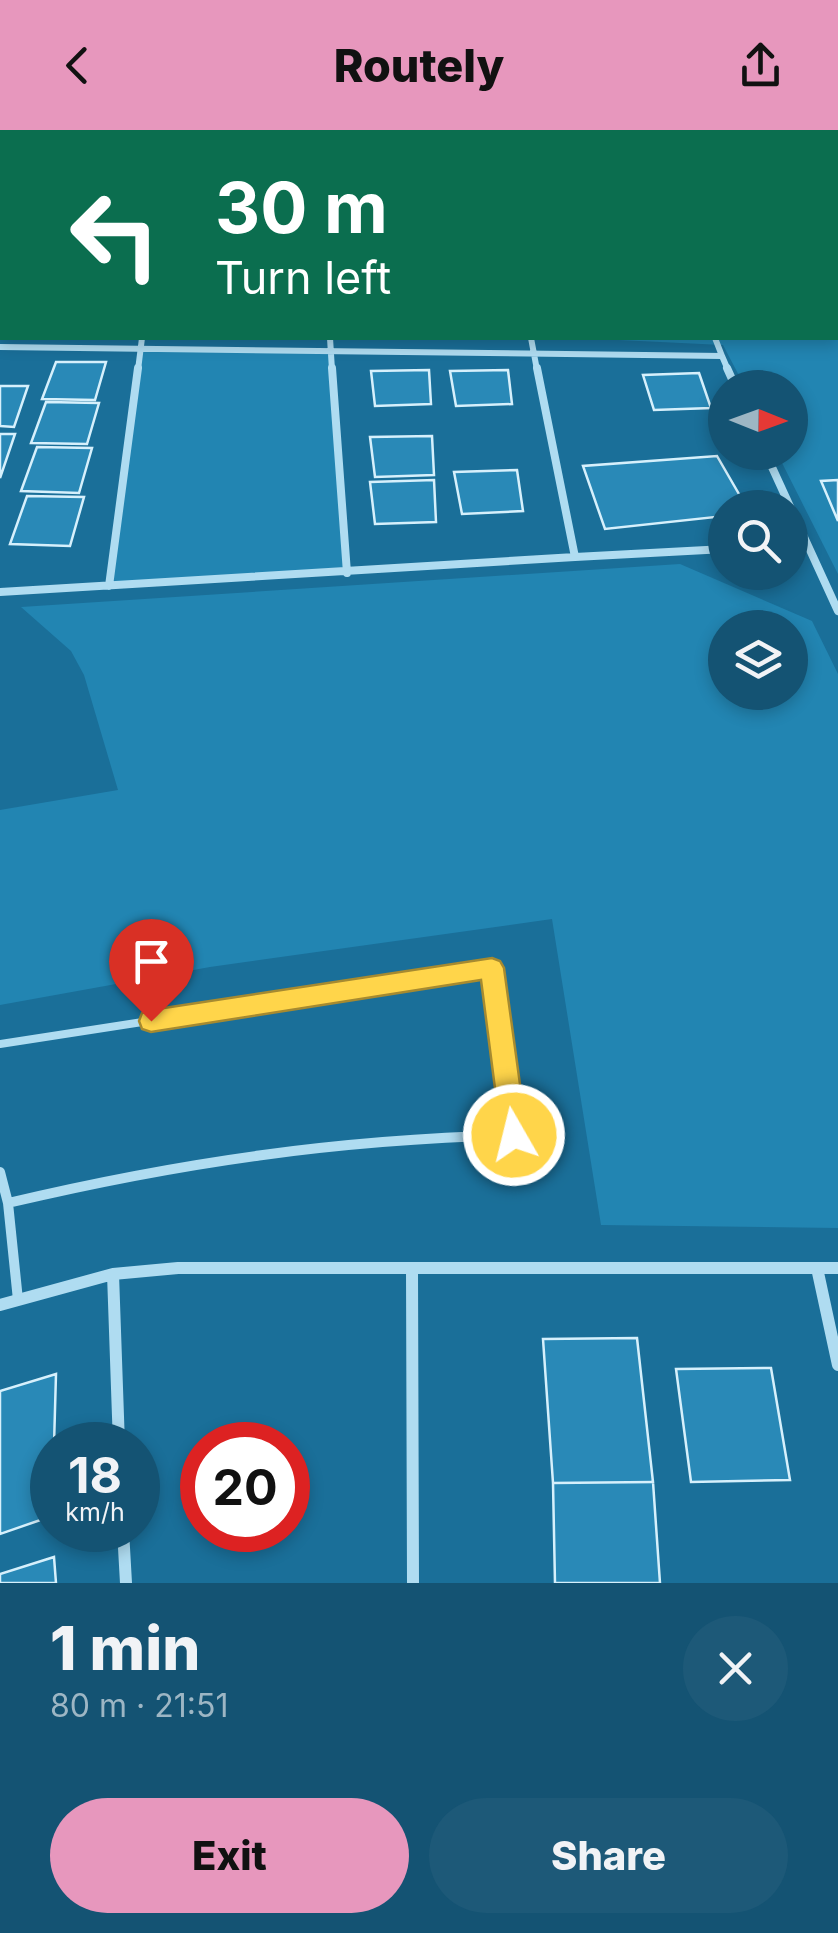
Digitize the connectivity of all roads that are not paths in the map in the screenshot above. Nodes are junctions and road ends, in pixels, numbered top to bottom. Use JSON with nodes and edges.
{"nodes":[{"id":1,"x":142,"y":340,"type":"edge"},
{"id":2,"x":330,"y":340,"type":"edge"},
{"id":3,"x":531,"y":340,"type":"edge"},
{"id":4,"x":716,"y":340,"type":"edge"},
{"id":5,"x":0,"y":347,"type":"edge"},
{"id":6,"x":140,"y":348,"type":"junction"},
{"id":7,"x":333,"y":351,"type":"junction"},
{"id":8,"x":533,"y":354,"type":"junction"},
{"id":9,"x":722,"y":356,"type":"junction"},
{"id":10,"x":728,"y":370,"type":"edge"},
{"id":11,"x":808,"y":547,"type":"edge"},
{"id":12,"x":708,"y":550,"type":"edge"},
{"id":13,"x":576,"y":557,"type":"junction"},
{"id":14,"x":347,"y":572,"type":"junction"},
{"id":15,"x":110,"y":586,"type":"junction"},
{"id":16,"x":0,"y":592,"type":"edge"},
{"id":17,"x":838,"y":611,"type":"edge"},
{"id":18,"x":0,"y":1044,"type":"edge"},
{"id":19,"x":0,"y":1172,"type":"edge"},
{"id":20,"x":8,"y":1203,"type":"junction"},
{"id":21,"x":817,"y":1268,"type":"junction"},
{"id":22,"x":838,"y":1268,"type":"edge"},
{"id":23,"x":412,"y":1269,"type":"junction"},
{"id":24,"x":113,"y":1274,"type":"junction"},
{"id":25,"x":18,"y":1300,"type":"junction"},
{"id":26,"x":0,"y":1305,"type":"edge"},
{"id":27,"x":838,"y":1365,"type":"edge"},
{"id":28,"x":118,"y":1422,"type":"edge"},
{"id":29,"x":124,"y":1552,"type":"edge"},
{"id":30,"x":126,"y":1583,"type":"edge"},
{"id":31,"x":413,"y":1583,"type":"edge"}],
"edges":[{"from":1,"to":6,"type":"street"},
{"from":2,"to":7,"type":"street"},
{"from":3,"to":8,"type":"street"},
{"from":4,"to":9,"type":"street"},
{"from":5,"to":6,"type":"street"},
{"from":6,"to":7,"type":"street"},
{"from":6,"to":15,"type":"street"},
{"from":7,"to":8,"type":"street"},
{"from":7,"to":14,"type":"street"},
{"from":8,"to":9,"type":"street"},
{"from":8,"to":13,"type":"street"},
{"from":9,"to":10,"type":"street"},
{"from":11,"to":17,"type":"street"},
{"from":12,"to":13,"type":"street"},
{"from":13,"to":14,"type":"street"},
{"from":14,"to":15,"type":"street"},
{"from":15,"to":16,"type":"street"},
{"from":18,"to":20,"type":"lane"},
{"from":19,"to":20,"type":"lane"},
{"from":20,"to":25,"type":"lane"},
{"from":21,"to":22,"type":"street"},
{"from":21,"to":23,"type":"street"},
{"from":21,"to":27,"type":"street"},
{"from":23,"to":24,"type":"street"},
{"from":23,"to":31,"type":"street"},
{"from":24,"to":25,"type":"street"},
{"from":24,"to":28,"type":"street"},
{"from":25,"to":26,"type":"street"},
{"from":29,"to":30,"type":"street"}]}
